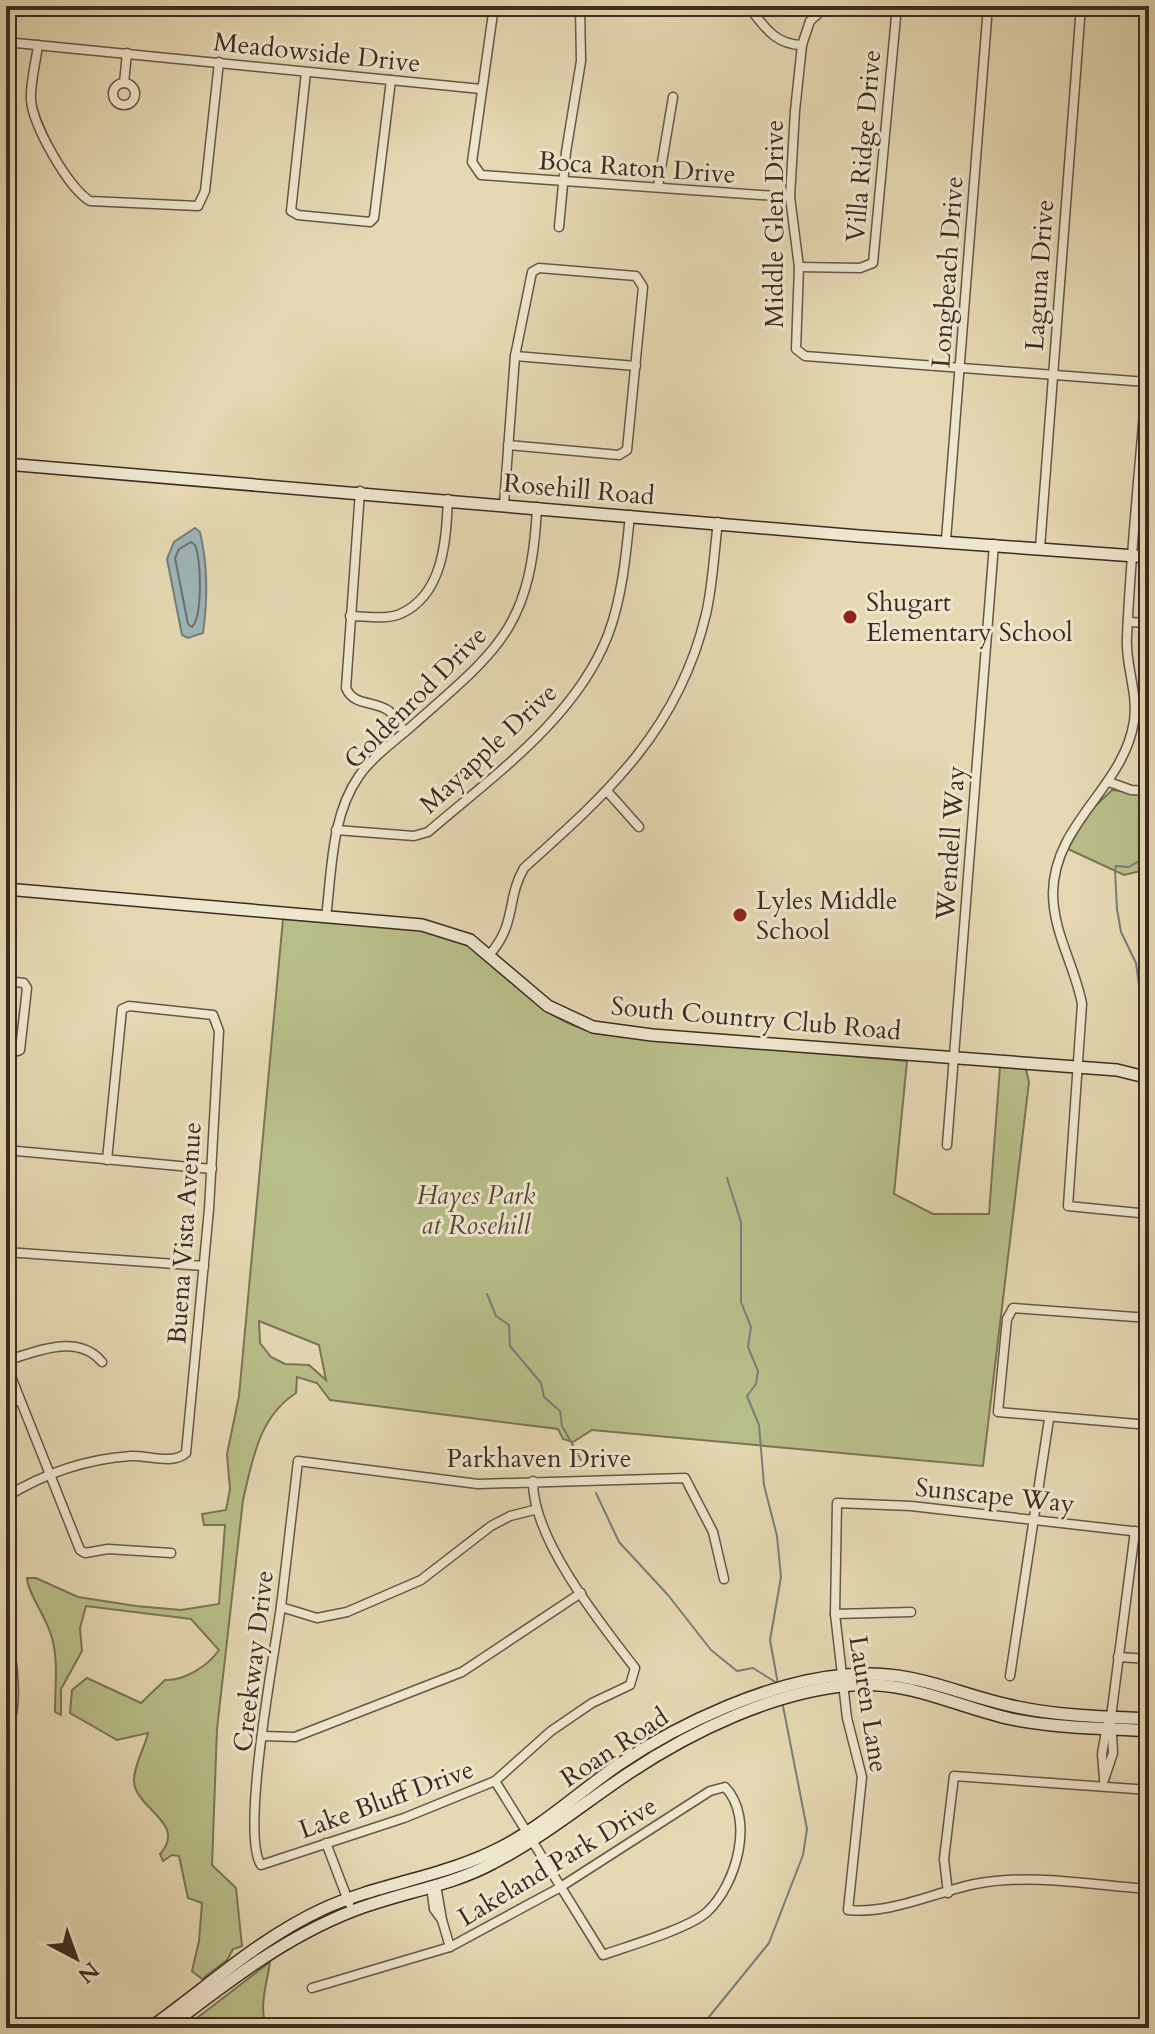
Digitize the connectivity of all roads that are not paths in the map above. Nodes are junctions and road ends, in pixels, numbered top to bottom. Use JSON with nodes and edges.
{"nodes":[{"id":1,"x":494,"y":6,"type":"edge"},
{"id":2,"x":580,"y":6,"type":"edge"},
{"id":3,"x":748,"y":6,"type":"edge"},
{"id":4,"x":827,"y":6,"type":"edge"},
{"id":5,"x":897,"y":6,"type":"edge"},
{"id":6,"x":988,"y":6,"type":"edge"},
{"id":7,"x":1081,"y":6,"type":"edge"},
{"id":8,"x":6,"y":42,"type":"edge"},
{"id":9,"x":38,"y":45,"type":"junction"},
{"id":10,"x":802,"y":45,"type":"junction"},
{"id":11,"x":127,"y":53,"type":"junction"},
{"id":12,"x":219,"y":62,"type":"junction"},
{"id":13,"x":306,"y":72,"type":"junction"},
{"id":14,"x":391,"y":80,"type":"junction"},
{"id":15,"x":124,"y":83,"type":"dead end"},
{"id":16,"x":481,"y":89,"type":"junction"},
{"id":17,"x":673,"y":97,"type":"dead end"},
{"id":18,"x":563,"y":181,"type":"junction"},
{"id":19,"x":658,"y":186,"type":"junction"},
{"id":20,"x":790,"y":197,"type":"junction"},
{"id":21,"x":559,"y":227,"type":"dead end"},
{"id":22,"x":799,"y":267,"type":"junction"},
{"id":23,"x":1149,"y":352,"type":"edge"},
{"id":24,"x":515,"y":356,"type":"junction"},
{"id":25,"x":636,"y":366,"type":"junction"},
{"id":26,"x":960,"y":367,"type":"junction"},
{"id":27,"x":1052,"y":374,"type":"junction"},
{"id":28,"x":1147,"y":382,"type":"junction"},
{"id":29,"x":508,"y":445,"type":"junction"},
{"id":30,"x":6,"y":464,"type":"edge"},
{"id":31,"x":360,"y":491,"type":"junction"},
{"id":32,"x":448,"y":499,"type":"junction"},
{"id":33,"x":504,"y":504,"type":"junction"},
{"id":34,"x":537,"y":507,"type":"junction"},
{"id":35,"x":630,"y":515,"type":"junction"},
{"id":36,"x":718,"y":522,"type":"junction"},
{"id":37,"x":946,"y":540,"type":"junction"},
{"id":38,"x":994,"y":544,"type":"junction"},
{"id":39,"x":1040,"y":548,"type":"junction"},
{"id":40,"x":1134,"y":556,"type":"junction"},
{"id":41,"x":1149,"y":557,"type":"edge"},
{"id":42,"x":350,"y":616,"type":"junction"},
{"id":43,"x":1128,"y":622,"type":"junction"},
{"id":44,"x":1149,"y":623,"type":"edge"},
{"id":45,"x":405,"y":732,"type":"junction"},
{"id":46,"x":1109,"y":782,"type":"junction"},
{"id":47,"x":607,"y":791,"type":"junction"},
{"id":48,"x":1149,"y":791,"type":"edge"},
{"id":49,"x":639,"y":827,"type":"dead end"},
{"id":50,"x":336,"y":830,"type":"junction"},
{"id":51,"x":6,"y":889,"type":"edge"},
{"id":52,"x":326,"y":917,"type":"junction"},
{"id":53,"x":490,"y":954,"type":"junction"},
{"id":54,"x":6,"y":981,"type":"edge"},
{"id":55,"x":6,"y":1055,"type":"edge"},
{"id":56,"x":953,"y":1059,"type":"junction"},
{"id":57,"x":1079,"y":1068,"type":"junction"},
{"id":58,"x":1149,"y":1078,"type":"edge"},
{"id":59,"x":947,"y":1145,"type":"dead end"},
{"id":60,"x":6,"y":1150,"type":"edge"},
{"id":61,"x":107,"y":1160,"type":"junction"},
{"id":62,"x":212,"y":1169,"type":"junction"},
{"id":63,"x":1149,"y":1214,"type":"edge"},
{"id":64,"x":6,"y":1252,"type":"edge"},
{"id":65,"x":204,"y":1266,"type":"junction"},
{"id":66,"x":1149,"y":1318,"type":"edge"},
{"id":67,"x":102,"y":1362,"type":"dead end"},
{"id":68,"x":6,"y":1363,"type":"edge"},
{"id":69,"x":19,"y":1400,"type":"junction"},
{"id":70,"x":6,"y":1405,"type":"edge"},
{"id":71,"x":1049,"y":1419,"type":"junction"},
{"id":72,"x":1149,"y":1425,"type":"edge"},
{"id":73,"x":298,"y":1461,"type":"joint"},
{"id":74,"x":49,"y":1475,"type":"junction"},
{"id":75,"x":533,"y":1481,"type":"junction"},
{"id":76,"x":6,"y":1497,"type":"edge"},
{"id":77,"x":837,"y":1503,"type":"joint"},
{"id":78,"x":534,"y":1510,"type":"junction"},
{"id":79,"x":1033,"y":1520,"type":"junction"},
{"id":80,"x":1135,"y":1531,"type":"junction"},
{"id":81,"x":1149,"y":1533,"type":"edge"},
{"id":82,"x":171,"y":1553,"type":"dead end"},
{"id":83,"x":724,"y":1579,"type":"dead end"},
{"id":84,"x":581,"y":1593,"type":"junction"},
{"id":85,"x":281,"y":1607,"type":"junction"},
{"id":86,"x":911,"y":1612,"type":"dead end"},
{"id":87,"x":835,"y":1614,"type":"junction"},
{"id":88,"x":7,"y":1637,"type":"edge"},
{"id":89,"x":1118,"y":1657,"type":"junction"},
{"id":90,"x":1149,"y":1659,"type":"edge"},
{"id":91,"x":1010,"y":1676,"type":"dead end"},
{"id":92,"x":843,"y":1680,"type":"junction"},
{"id":93,"x":1149,"y":1719,"type":"edge"},
{"id":94,"x":1110,"y":1724,"type":"junction"},
{"id":95,"x":6,"y":1728,"type":"edge"},
{"id":96,"x":1149,"y":1731,"type":"edge"},
{"id":97,"x":263,"y":1736,"type":"junction"},
{"id":98,"x":495,"y":1781,"type":"junction"},
{"id":99,"x":1104,"y":1784,"type":"junction"},
{"id":100,"x":1149,"y":1790,"type":"edge"},
{"id":101,"x":528,"y":1838,"type":"junction"},
{"id":102,"x":326,"y":1843,"type":"junction"},
{"id":103,"x":261,"y":1865,"type":"joint"},
{"id":104,"x":430,"y":1880,"type":"junction"},
{"id":105,"x":559,"y":1888,"type":"junction"},
{"id":106,"x":1149,"y":1889,"type":"edge"},
{"id":107,"x":948,"y":1893,"type":"junction"},
{"id":108,"x":347,"y":1898,"type":"junction"},
{"id":109,"x":352,"y":1911,"type":"junction"},
{"id":110,"x":450,"y":1947,"type":"junction"},
{"id":111,"x":312,"y":1988,"type":"dead end"},
{"id":112,"x":158,"y":2027,"type":"edge"}],
"edges":[{"from":1,"to":16,"type":"street"},
{"from":2,"to":18,"type":"street"},
{"from":3,"to":10,"type":"street"},
{"from":4,"to":10,"type":"street","name":"Middle Glen Drive"},
{"from":5,"to":22,"type":"street","name":"Villa Ridge Drive"},
{"from":6,"to":26,"type":"street","name":"Longbeach Drive"},
{"from":7,"to":27,"type":"street","name":"Laguna Drive"},
{"from":8,"to":9,"type":"street","name":"Meadowside Drive"},
{"from":9,"to":11,"type":"street","name":"Meadowside Drive"},
{"from":9,"to":12,"type":"street"},
{"from":10,"to":20,"type":"street","name":"Middle Glen Drive"},
{"from":11,"to":12,"type":"street","name":"Meadowside Drive"},
{"from":11,"to":15,"type":"street"},
{"from":12,"to":13,"type":"street","name":"Meadowside Drive"},
{"from":13,"to":14,"type":"street","name":"Meadowside Drive"},
{"from":13,"to":14,"type":"street"},
{"from":14,"to":16,"type":"street","name":"Meadowside Drive"},
{"from":16,"to":18,"type":"street","name":"Boca Raton Drive"},
{"from":17,"to":19,"type":"street"},
{"from":18,"to":19,"type":"street","name":"Boca Raton Drive"},
{"from":18,"to":21,"type":"street"},
{"from":19,"to":20,"type":"street","name":"Boca Raton Drive"},
{"from":20,"to":22,"type":"street","name":"Middle Glen Drive"},
{"from":22,"to":26,"type":"street","name":"Middle Glen Drive"},
{"from":23,"to":28,"type":"street"},
{"from":24,"to":25,"type":"street"},
{"from":24,"to":25,"type":"street"},
{"from":24,"to":29,"type":"street"},
{"from":25,"to":29,"type":"street"},
{"from":26,"to":27,"type":"street"},
{"from":26,"to":37,"type":"street","name":"Longbeach Drive"},
{"from":27,"to":28,"type":"street"},
{"from":27,"to":39,"type":"street","name":"Laguna Drive"},
{"from":28,"to":40,"type":"street"},
{"from":29,"to":33,"type":"street"},
{"from":30,"to":31,"type":"street","name":"Rosehill Road"},
{"from":31,"to":32,"type":"street","name":"Rosehill Road"},
{"from":31,"to":42,"type":"street"},
{"from":32,"to":33,"type":"street","name":"Rosehill Road"},
{"from":32,"to":42,"type":"street"},
{"from":33,"to":34,"type":"street","name":"Rosehill Road"},
{"from":34,"to":35,"type":"street","name":"Rosehill Road"},
{"from":34,"to":45,"type":"street","name":"Goldenrod Drive"},
{"from":35,"to":36,"type":"street","name":"Rosehill Road"},
{"from":35,"to":50,"type":"street","name":"Mayapple Drive"},
{"from":36,"to":37,"type":"street","name":"Rosehill Road"},
{"from":36,"to":47,"type":"street"},
{"from":37,"to":38,"type":"street","name":"Rosehill Road"},
{"from":38,"to":39,"type":"street","name":"Rosehill Road"},
{"from":38,"to":56,"type":"street","name":"Wendell Way"},
{"from":39,"to":40,"type":"street","name":"Rosehill Road"},
{"from":40,"to":41,"type":"street","name":"Rosehill Road"},
{"from":40,"to":43,"type":"street"},
{"from":42,"to":45,"type":"street"},
{"from":43,"to":44,"type":"street"},
{"from":43,"to":46,"type":"street"},
{"from":45,"to":50,"type":"street","name":"Goldenrod Drive"},
{"from":46,"to":48,"type":"street"},
{"from":46,"to":57,"type":"street"},
{"from":47,"to":49,"type":"street"},
{"from":47,"to":53,"type":"street"},
{"from":50,"to":52,"type":"street","name":"Goldenrod Drive"},
{"from":51,"to":52,"type":"street","name":"South Country Club Road"},
{"from":52,"to":53,"type":"street","name":"South Country Club Road"},
{"from":53,"to":56,"type":"street","name":"South Country Club Road"},
{"from":54,"to":55,"type":"street"},
{"from":56,"to":57,"type":"street","name":"South Country Club Road"},
{"from":56,"to":59,"type":"street","name":"Wendell Way"},
{"from":57,"to":58,"type":"street","name":"South Country Club Road"},
{"from":57,"to":63,"type":"street"},
{"from":60,"to":61,"type":"street"},
{"from":61,"to":62,"type":"street"},
{"from":61,"to":62,"type":"street","name":"Buena Vista Avenue"},
{"from":62,"to":65,"type":"street","name":"Buena Vista Avenue"},
{"from":64,"to":65,"type":"street"},
{"from":65,"to":74,"type":"street","name":"Buena Vista Avenue"},
{"from":66,"to":71,"type":"street"},
{"from":67,"to":68,"type":"street"},
{"from":68,"to":69,"type":"street"},
{"from":69,"to":70,"type":"street"},
{"from":69,"to":74,"type":"street"},
{"from":71,"to":72,"type":"street"},
{"from":71,"to":79,"type":"street"},
{"from":73,"to":75,"type":"street","name":"Parkhaven Drive"},
{"from":73,"to":85,"type":"street","name":"Creekway Drive"},
{"from":74,"to":76,"type":"street"},
{"from":74,"to":82,"type":"street"},
{"from":75,"to":78,"type":"street"},
{"from":75,"to":83,"type":"street","name":"Parkhaven Drive"},
{"from":77,"to":79,"type":"street","name":"Sunscape Way"},
{"from":77,"to":87,"type":"street","name":"Lauren Lane"},
{"from":78,"to":84,"type":"street"},
{"from":78,"to":85,"type":"street"},
{"from":79,"to":80,"type":"street","name":"Sunscape Way"},
{"from":79,"to":91,"type":"street"},
{"from":80,"to":81,"type":"street","name":"Sunscape Way"},
{"from":80,"to":89,"type":"street"},
{"from":84,"to":97,"type":"street"},
{"from":84,"to":98,"type":"street","name":"Lake Bluff Drive"},
{"from":85,"to":97,"type":"street","name":"Creekway Drive"},
{"from":86,"to":87,"type":"street"},
{"from":87,"to":92,"type":"street","name":"Lauren Lane"},
{"from":88,"to":95,"type":"street"},
{"from":89,"to":90,"type":"street"},
{"from":89,"to":94,"type":"street"},
{"from":92,"to":94,"type":"street","name":"Roan Road"},
{"from":92,"to":101,"type":"street","name":"Roan Road"},
{"from":92,"to":107,"type":"street","name":"Lauren Lane"},
{"from":93,"to":94,"type":"street","name":"Roan Road"},
{"from":94,"to":96,"type":"street","name":"Roan Road"},
{"from":94,"to":99,"type":"street"},
{"from":97,"to":103,"type":"street","name":"Creekway Drive"},
{"from":98,"to":101,"type":"street"},
{"from":98,"to":102,"type":"street","name":"Lake Bluff Drive"},
{"from":99,"to":100,"type":"street"},
{"from":99,"to":107,"type":"street"},
{"from":101,"to":104,"type":"street","name":"Roan Road"},
{"from":101,"to":105,"type":"street"},
{"from":102,"to":103,"type":"street","name":"Lake Bluff Drive"},
{"from":102,"to":108,"type":"street"},
{"from":104,"to":108,"type":"street","name":"Roan Road"},
{"from":104,"to":109,"type":"street","name":"Roan Road"},
{"from":104,"to":110,"type":"street"},
{"from":105,"to":105,"type":"street","name":"Lakeland Park Drive"},
{"from":105,"to":110,"type":"street","name":"Lakeland Park Drive"},
{"from":106,"to":107,"type":"street"},
{"from":108,"to":109,"type":"street"},
{"from":108,"to":112,"type":"street","name":"Roan Road"},
{"from":109,"to":112,"type":"street","name":"Roan Road"},
{"from":110,"to":111,"type":"street","name":"Lakeland Park Drive"}]}
